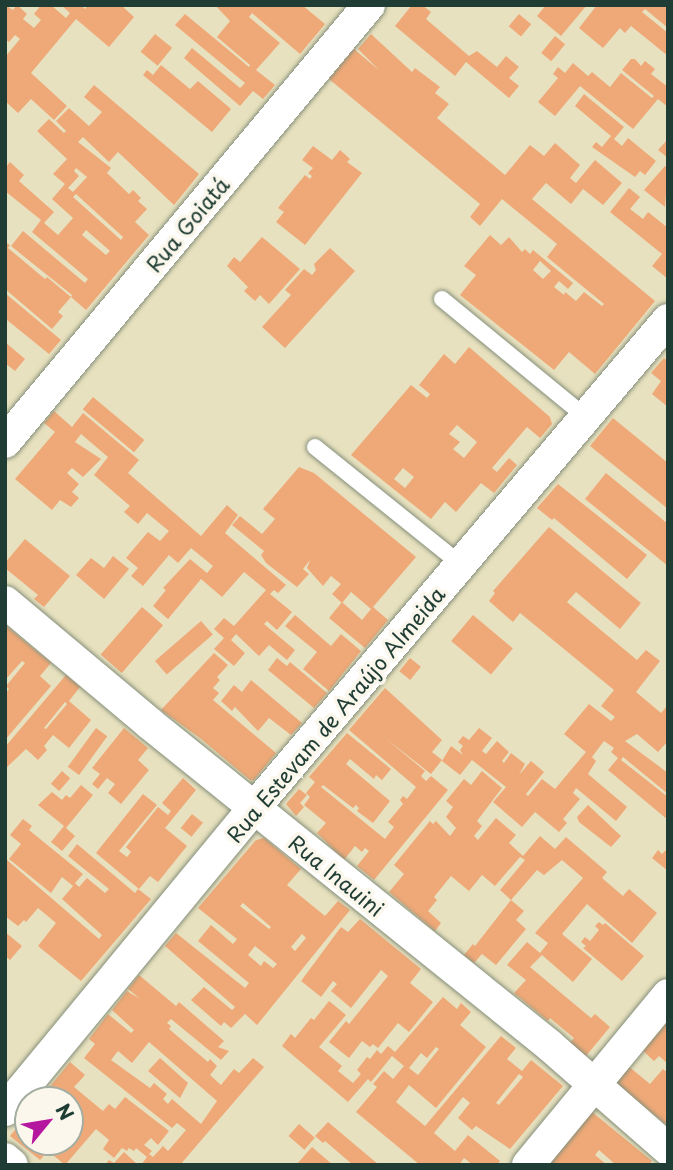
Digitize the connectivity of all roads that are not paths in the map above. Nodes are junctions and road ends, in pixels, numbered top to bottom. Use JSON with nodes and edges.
{"nodes":[{"id":1,"x":369,"y":5,"type":"edge"},
{"id":2,"x":442,"y":299,"type":"dead end"},
{"id":3,"x":668,"y":320,"type":"edge"},
{"id":4,"x":587,"y":419,"type":"junction"},
{"id":5,"x":5,"y":442,"type":"edge"},
{"id":6,"x":315,"y":447,"type":"dead end"},
{"id":7,"x":462,"y":565,"type":"junction"},
{"id":8,"x":5,"y":602,"type":"edge"},
{"id":9,"x":254,"y":808,"type":"junction"},
{"id":10,"x":668,"y":995,"type":"edge"},
{"id":11,"x":594,"y":1083,"type":"junction"},
{"id":12,"x":5,"y":1110,"type":"edge"},
{"id":13,"x":668,"y":1149,"type":"edge"},
{"id":14,"x":5,"y":1159,"type":"edge"},
{"id":15,"x":12,"y":1165,"type":"edge"},
{"id":16,"x":528,"y":1165,"type":"edge"}],
"edges":[{"from":1,"to":5,"type":"street","name":"Rua Goiatá"},
{"from":2,"to":4,"type":"lane"},
{"from":3,"to":4,"type":"street","name":"Rua Estevam de Araújo Almeida"},
{"from":4,"to":7,"type":"street","name":"Rua Estevam de Araújo Almeida"},
{"from":6,"to":7,"type":"lane"},
{"from":7,"to":9,"type":"street","name":"Rua Estevam de Araújo Almeida"},
{"from":8,"to":9,"type":"street","name":"Rua Inauini"},
{"from":9,"to":11,"type":"street","name":"Rua Inauini"},
{"from":9,"to":12,"type":"street","name":"Rua Estevam de Araújo Almeida"},
{"from":10,"to":11,"type":"street"},
{"from":11,"to":13,"type":"street","name":"Rua Inauini"},
{"from":11,"to":16,"type":"street"},
{"from":14,"to":15,"type":"street"}]}
